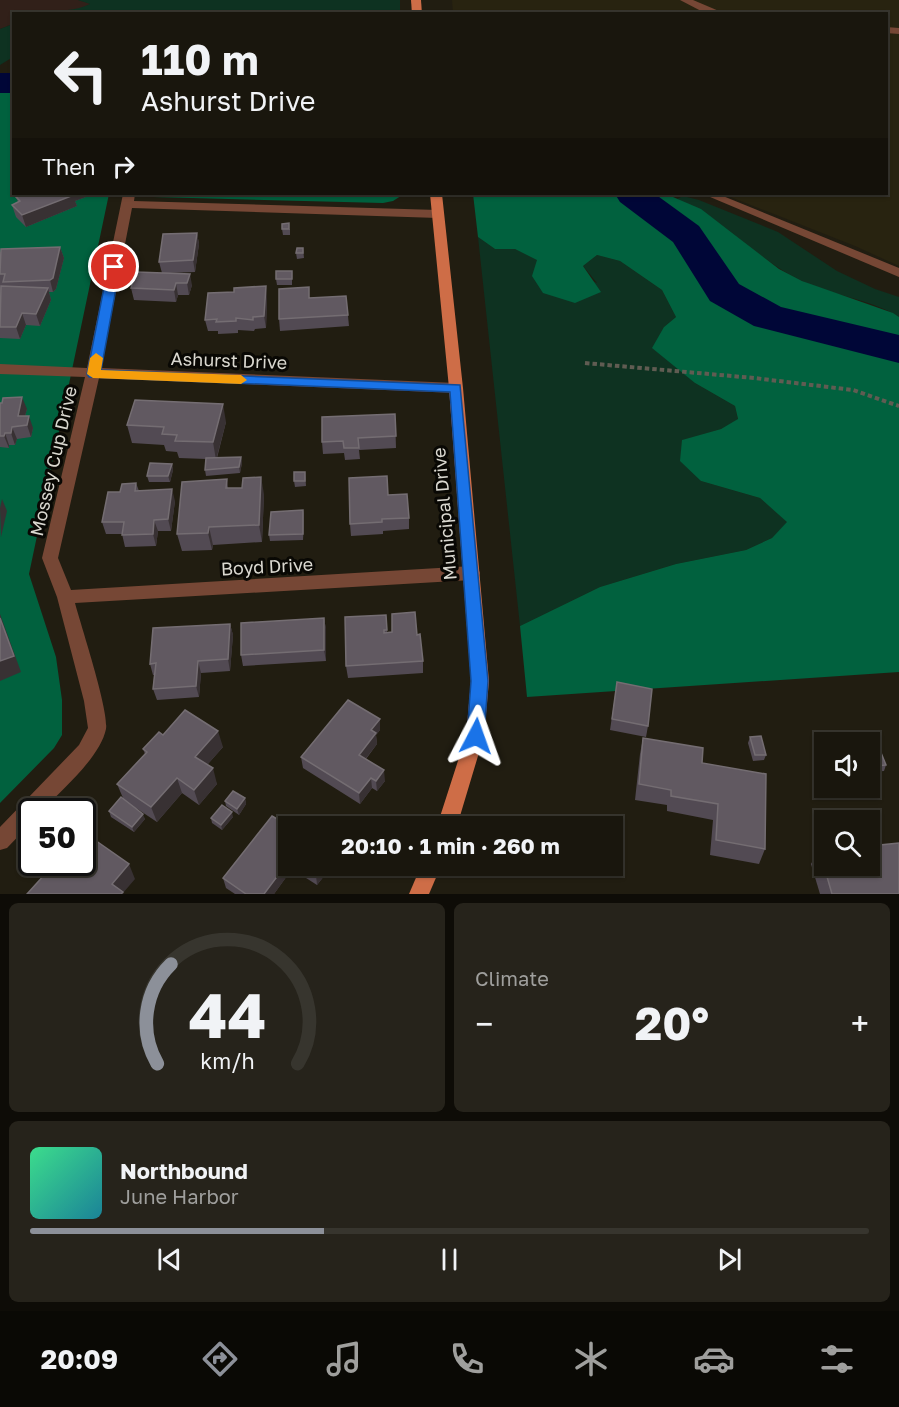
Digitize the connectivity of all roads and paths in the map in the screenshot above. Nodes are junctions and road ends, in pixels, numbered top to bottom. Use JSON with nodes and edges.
{"nodes":[{"id":1,"x":685,"y":0,"type":"edge"},
{"id":2,"x":714,"y":12,"type":"edge"},
{"id":3,"x":436,"y":195,"type":"edge"},
{"id":4,"x":711,"y":195,"type":"edge"},
{"id":5,"x":128,"y":199,"type":"edge"},
{"id":6,"x":438,"y":214,"type":"junction"},
{"id":7,"x":899,"y":273,"type":"edge"},
{"id":8,"x":585,"y":363,"type":"dead end"},
{"id":9,"x":0,"y":369,"type":"edge"},
{"id":10,"x":93,"y":374,"type":"junction"},
{"id":11,"x":456,"y":388,"type":"junction"},
{"id":12,"x":899,"y":406,"type":"edge"},
{"id":13,"x":472,"y":573,"type":"junction"},
{"id":14,"x":65,"y":597,"type":"junction"},
{"id":15,"x":450,"y":816,"type":"edge"},
{"id":16,"x":0,"y":841,"type":"edge"},
{"id":17,"x":427,"y":876,"type":"edge"},
{"id":18,"x":419,"y":894,"type":"edge"}],
"edges":[{"from":1,"to":2,"type":"street"},
{"from":3,"to":6,"type":"main road","name":"Municipal Drive"},
{"from":4,"to":7,"type":"street"},
{"from":5,"to":6,"type":"street"},
{"from":5,"to":10,"type":"street","name":"Mossey Cup Drive"},
{"from":6,"to":11,"type":"main road","name":"Municipal Drive"},
{"from":8,"to":12,"type":"path"},
{"from":9,"to":10,"type":"street","name":"Ashurst Drive"},
{"from":10,"to":11,"type":"street","name":"Ashurst Drive"},
{"from":10,"to":14,"type":"street","name":"Mossey Cup Drive"},
{"from":11,"to":13,"type":"main road","name":"Municipal Drive"},
{"from":13,"to":14,"type":"street","name":"Boyd Drive"},
{"from":13,"to":15,"type":"main road","name":"Municipal Drive"},
{"from":14,"to":16,"type":"street","name":"Mossey Cup Drive"},
{"from":17,"to":18,"type":"main road"}]}
